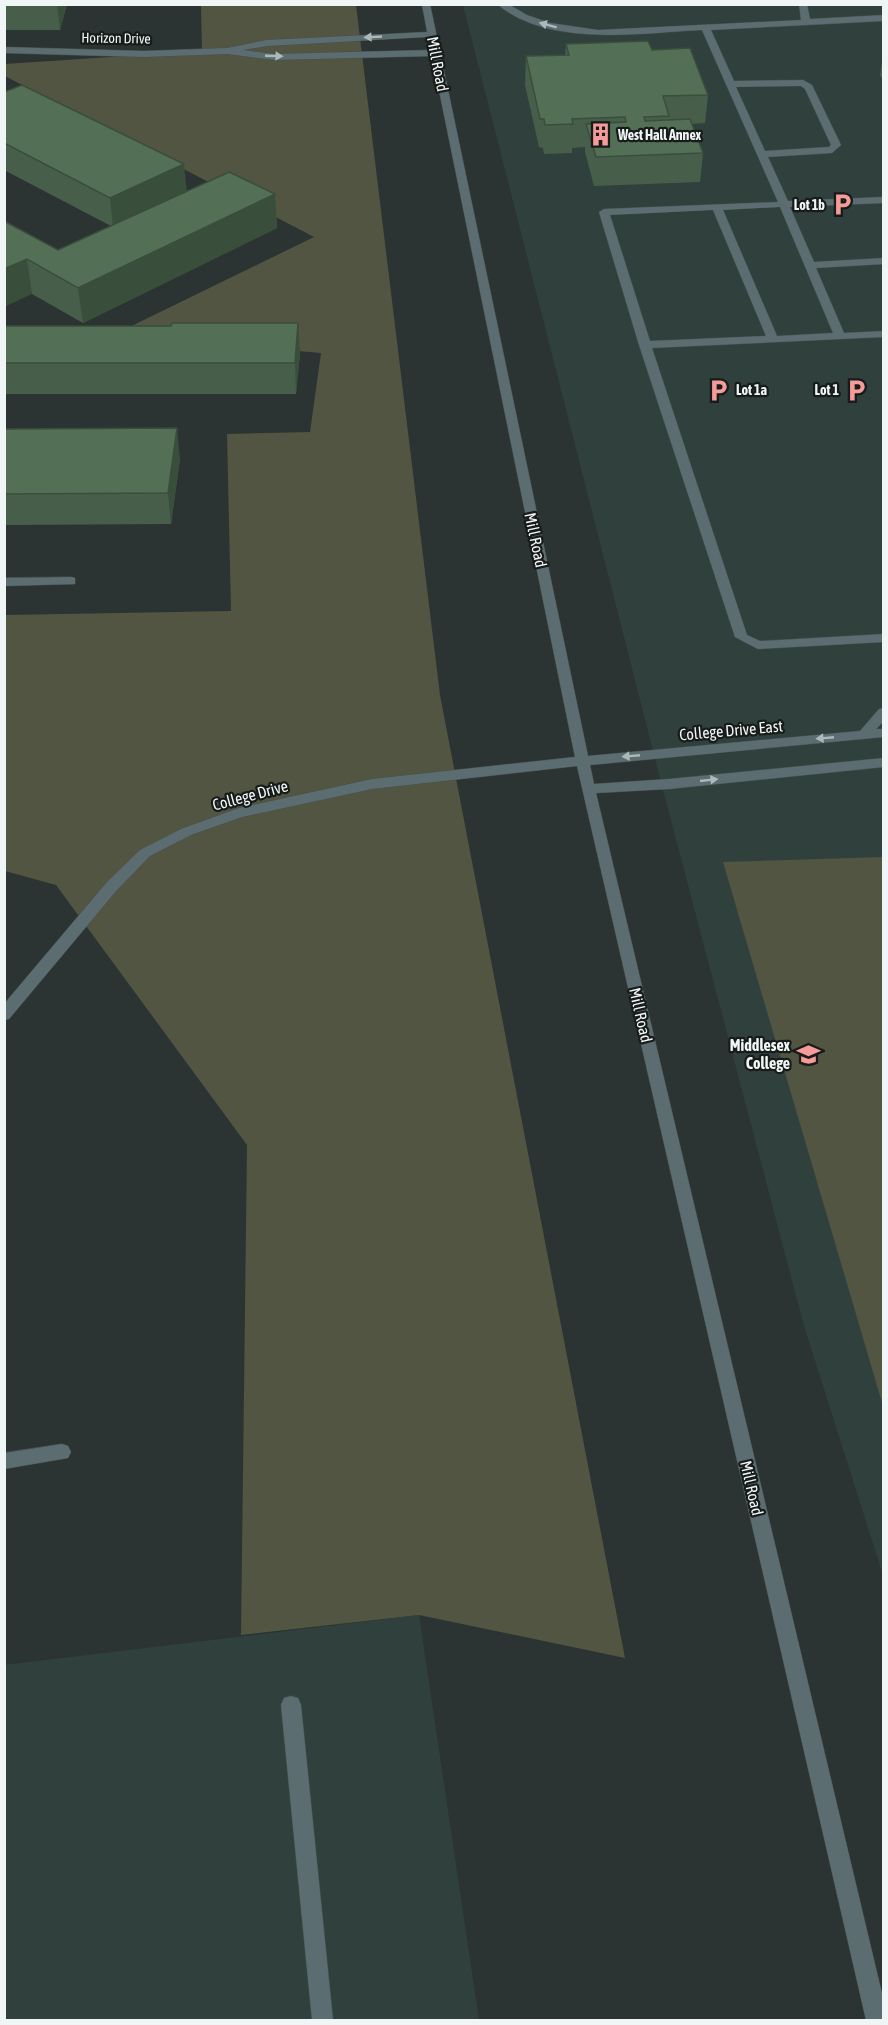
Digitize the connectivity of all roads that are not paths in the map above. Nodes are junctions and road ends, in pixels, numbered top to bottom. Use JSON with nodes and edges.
{"nodes":[{"id":1,"x":426,"y":4,"type":"edge"},
{"id":2,"x":501,"y":4,"type":"edge"},
{"id":3,"x":802,"y":4,"type":"edge"},
{"id":4,"x":884,"y":18,"type":"edge"},
{"id":5,"x":806,"y":21,"type":"junction"},
{"id":6,"x":706,"y":28,"type":"junction"},
{"id":7,"x":431,"y":34,"type":"junction"},
{"id":8,"x":4,"y":50,"type":"edge"},
{"id":9,"x":227,"y":51,"type":"junction"},
{"id":10,"x":435,"y":53,"type":"junction"},
{"id":11,"x":730,"y":84,"type":"junction"},
{"id":12,"x":762,"y":154,"type":"junction"},
{"id":13,"x":884,"y":200,"type":"edge"},
{"id":14,"x":784,"y":204,"type":"junction"},
{"id":15,"x":716,"y":206,"type":"junction"},
{"id":16,"x":884,"y":261,"type":"edge"},
{"id":17,"x":810,"y":265,"type":"junction"},
{"id":18,"x":884,"y":333,"type":"edge"},
{"id":19,"x":840,"y":336,"type":"junction"},
{"id":20,"x":773,"y":339,"type":"junction"},
{"id":21,"x":644,"y":345,"type":"junction"},
{"id":22,"x":71,"y":581,"type":"dead end"},
{"id":23,"x":4,"y":582,"type":"edge"},
{"id":24,"x":884,"y":638,"type":"edge"},
{"id":25,"x":884,"y":712,"type":"edge"},
{"id":26,"x":884,"y":733,"type":"edge"},
{"id":27,"x":865,"y":734,"type":"junction"},
{"id":28,"x":582,"y":761,"type":"junction"},
{"id":29,"x":884,"y":762,"type":"edge"},
{"id":30,"x":588,"y":789,"type":"junction"},
{"id":31,"x":4,"y":1015,"type":"edge"},
{"id":32,"x":62,"y":1452,"type":"dead end"},
{"id":33,"x":4,"y":1461,"type":"edge"},
{"id":34,"x":291,"y":1705,"type":"dead end"},
{"id":35,"x":323,"y":2020,"type":"edge"},
{"id":36,"x":877,"y":2020,"type":"edge"}],
"edges":[{"from":1,"to":7,"type":"street","name":"Mill Road"},
{"from":6,"to":2,"type":"street","one_way":true},
{"from":3,"to":5,"type":"street"},
{"from":4,"to":5,"type":"street"},
{"from":5,"to":6,"type":"street"},
{"from":6,"to":11,"type":"street"},
{"from":7,"to":9,"type":"street","name":"Horizon Drive","one_way":true},
{"from":7,"to":10,"type":"street","name":"Mill Road"},
{"from":8,"to":9,"type":"street","name":"Horizon Drive"},
{"from":9,"to":10,"type":"street","name":"Horizon Drive","one_way":true},
{"from":10,"to":28,"type":"street","name":"Mill Road"},
{"from":11,"to":12,"type":"street"},
{"from":11,"to":12,"type":"street"},
{"from":12,"to":14,"type":"street"},
{"from":13,"to":14,"type":"street"},
{"from":14,"to":15,"type":"street"},
{"from":14,"to":17,"type":"street"},
{"from":15,"to":20,"type":"street"},
{"from":15,"to":21,"type":"street"},
{"from":16,"to":17,"type":"street"},
{"from":17,"to":19,"type":"street"},
{"from":18,"to":19,"type":"street"},
{"from":19,"to":20,"type":"street"},
{"from":20,"to":21,"type":"street"},
{"from":21,"to":24,"type":"street"},
{"from":22,"to":23,"type":"street"},
{"from":25,"to":27,"type":"street"},
{"from":26,"to":27,"type":"street","name":"College Drive East"},
{"from":27,"to":28,"type":"street","name":"College Drive East","one_way":true},
{"from":28,"to":30,"type":"street","name":"Mill Road"},
{"from":28,"to":31,"type":"street","name":"College Drive"},
{"from":30,"to":29,"type":"street","one_way":true},
{"from":30,"to":36,"type":"street","name":"Mill Road"},
{"from":32,"to":33,"type":"street"},
{"from":34,"to":35,"type":"street"}]}
